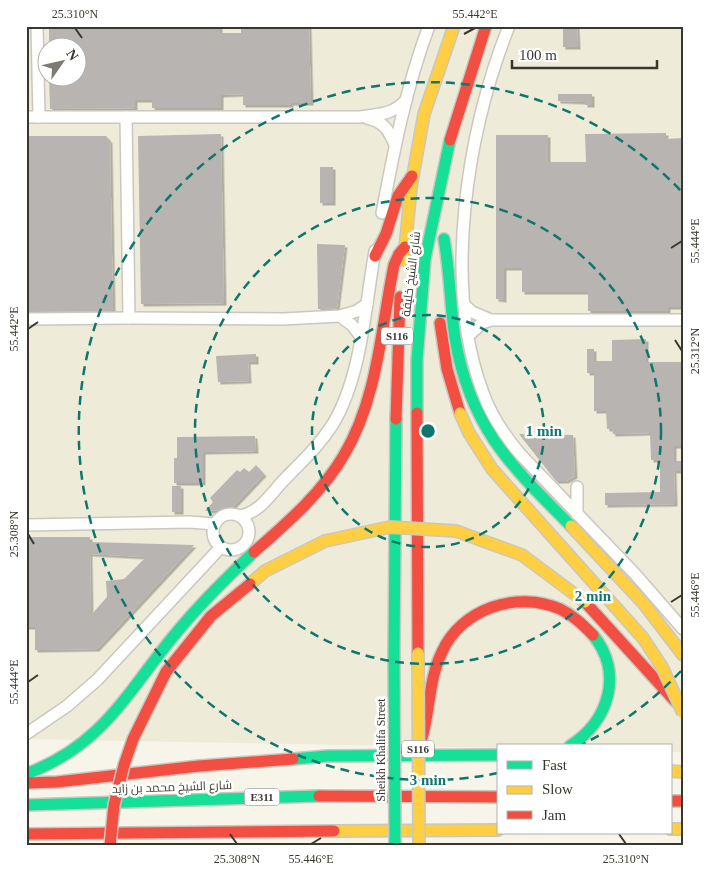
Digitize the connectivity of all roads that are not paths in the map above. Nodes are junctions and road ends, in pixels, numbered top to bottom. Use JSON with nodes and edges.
{"nodes":[{"id":1,"x":37,"y":26,"type":"edge"},
{"id":2,"x":429,"y":26,"type":"edge"},
{"id":3,"x":454,"y":26,"type":"edge"},
{"id":4,"x":486,"y":26,"type":"edge"},
{"id":5,"x":509,"y":26,"type":"edge"},
{"id":6,"x":406,"y":100,"type":"junction"},
{"id":7,"x":26,"y":117,"type":"edge"},
{"id":8,"x":39,"y":117,"type":"junction"},
{"id":9,"x":126,"y":117,"type":"junction"},
{"id":10,"x":360,"y":117,"type":"junction"},
{"id":11,"x":452,"y":132,"type":"junction"},
{"id":12,"x":395,"y":145,"type":"junction"},
{"id":13,"x":412,"y":176,"type":"junction"},
{"id":14,"x":450,"y":196,"type":"dead end"},
{"id":15,"x":405,"y":247,"type":"junction"},
{"id":16,"x":374,"y":256,"type":"junction"},
{"id":17,"x":367,"y":304,"type":"junction"},
{"id":18,"x":464,"y":305,"type":"junction"},
{"id":19,"x":340,"y":316,"type":"junction"},
{"id":20,"x":129,"y":318,"type":"junction"},
{"id":21,"x":26,"y":319,"type":"edge"},
{"id":22,"x":491,"y":320,"type":"junction"},
{"id":23,"x":683,"y":320,"type":"edge"},
{"id":24,"x":468,"y":336,"type":"junction"},
{"id":25,"x":361,"y":337,"type":"junction"},
{"id":26,"x":559,"y":496,"type":"junction"},
{"id":27,"x":577,"y":514,"type":"junction"},
{"id":28,"x":240,"y":516,"type":"junction"},
{"id":29,"x":26,"y":524,"type":"edge"},
{"id":30,"x":214,"y":524,"type":"junction"},
{"id":31,"x":221,"y":547,"type":"junction"},
{"id":32,"x":683,"y":629,"type":"edge"},
{"id":33,"x":394,"y":653,"type":"joint"},
{"id":34,"x":683,"y":655,"type":"edge"},
{"id":35,"x":683,"y":708,"type":"edge"},
{"id":36,"x":683,"y":712,"type":"edge"},
{"id":37,"x":26,"y":734,"type":"edge"},
{"id":38,"x":573,"y":744,"type":"edge"},
{"id":39,"x":418,"y":748,"type":"junction"},
{"id":40,"x":497,"y":756,"type":"edge"},
{"id":41,"x":26,"y":774,"type":"edge"},
{"id":42,"x":26,"y":783,"type":"edge"},
{"id":43,"x":486,"y":786,"type":"dead end"},
{"id":44,"x":434,"y":796,"type":"junction"},
{"id":45,"x":497,"y":797,"type":"edge"},
{"id":46,"x":26,"y":805,"type":"edge"},
{"id":47,"x":497,"y":830,"type":"edge"},
{"id":48,"x":26,"y":834,"type":"edge"},
{"id":49,"x":110,"y":846,"type":"edge"},
{"id":50,"x":396,"y":846,"type":"edge"},
{"id":51,"x":419,"y":846,"type":"edge"}],
"edges":[{"from":1,"to":8,"type":"street"},
{"from":2,"to":6,"type":"street"},
{"from":3,"to":13,"type":"highway","name":"شارع الشيخ خليفة","number":"S116"},
{"from":4,"to":11,"type":"highway","name":"شارع الشيخ خليفة","number":"S116"},
{"from":5,"to":18,"type":"street"},
{"from":6,"to":10,"type":"street"},
{"from":6,"to":12,"type":"street"},
{"from":7,"to":8,"type":"street"},
{"from":8,"to":9,"type":"street"},
{"from":9,"to":10,"type":"street"},
{"from":9,"to":20,"type":"street"},
{"from":10,"to":12,"type":"street"},
{"from":11,"to":14,"type":"highway"},
{"from":11,"to":39,"type":"highway","name":"شارع الشيخ خليفة","number":"S116","bridge":true},
{"from":12,"to":16,"type":"street"},
{"from":13,"to":15,"type":"highway","name":"شارع الشيخ خليفة","number":"S116"},
{"from":13,"to":16,"type":"highway"},
{"from":15,"to":33,"type":"highway","name":"شارع الشيخ خليفة","number":"S116"},
{"from":15,"to":41,"type":"highway"},
{"from":16,"to":17,"type":"street"},
{"from":17,"to":19,"type":"street"},
{"from":17,"to":25,"type":"street"},
{"from":18,"to":22,"type":"street"},
{"from":18,"to":24,"type":"street"},
{"from":19,"to":20,"type":"street"},
{"from":19,"to":25,"type":"street"},
{"from":20,"to":21,"type":"street"},
{"from":22,"to":23,"type":"street"},
{"from":22,"to":24,"type":"street"},
{"from":24,"to":26,"type":"street"},
{"from":25,"to":28,"type":"street"},
{"from":26,"to":27,"type":"street"},
{"from":26,"to":27,"type":"street"},
{"from":27,"to":32,"type":"street"},
{"from":28,"to":30,"type":"street"},
{"from":28,"to":31,"type":"street"},
{"from":29,"to":30,"type":"street"},
{"from":30,"to":31,"type":"street"},
{"from":31,"to":37,"type":"street"},
{"from":33,"to":50,"type":"highway","name":"Sheikh Khalifa Street","number":"S116","bridge":true},
{"from":34,"to":36,"type":"highway","bridge":true},
{"from":35,"to":49,"type":"highway","bridge":true},
{"from":38,"to":39,"type":"highway","bridge":true},
{"from":39,"to":51,"type":"highway","number":"S116","bridge":true},
{"from":40,"to":42,"type":"highway"},
{"from":43,"to":44,"type":"highway"},
{"from":44,"to":45,"type":"highway","name":"شارع الشيخ محمد بن زايد","number":"E311"},
{"from":44,"to":46,"type":"highway","name":"شارع الشيخ محمد بن زايد","number":"E311"},
{"from":47,"to":48,"type":"highway"}]}
